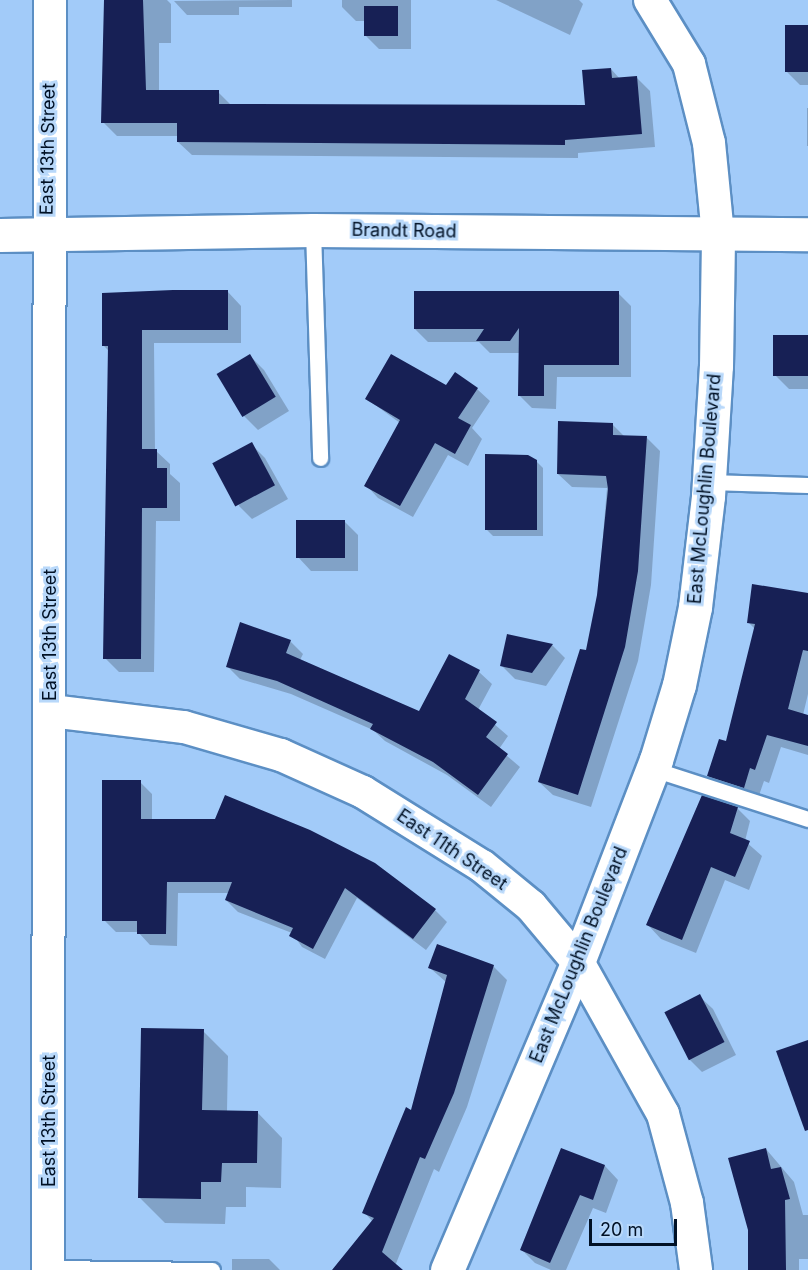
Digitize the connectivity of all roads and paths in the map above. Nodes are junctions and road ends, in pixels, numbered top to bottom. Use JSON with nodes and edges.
{"nodes":[{"id":1,"x":50,"y":0,"type":"edge"},
{"id":2,"x":650,"y":0,"type":"edge"},
{"id":3,"x":314,"y":231,"type":"junction"},
{"id":4,"x":47,"y":232,"type":"junction"},
{"id":5,"x":718,"y":234,"type":"junction"},
{"id":6,"x":808,"y":234,"type":"edge"},
{"id":7,"x":0,"y":235,"type":"edge"},
{"id":8,"x":320,"y":458,"type":"dead end"},
{"id":9,"x":708,"y":483,"type":"junction"},
{"id":10,"x":808,"y":484,"type":"edge"},
{"id":11,"x":51,"y":711,"type":"junction"},
{"id":12,"x":653,"y":770,"type":"junction"},
{"id":13,"x":808,"y":819,"type":"edge"},
{"id":14,"x":578,"y":962,"type":"junction"},
{"id":15,"x":48,"y":1269,"type":"edge"},
{"id":16,"x":212,"y":1270,"type":"edge"},
{"id":17,"x":447,"y":1270,"type":"edge"},
{"id":18,"x":696,"y":1270,"type":"edge"}],
"edges":[{"from":1,"to":4,"type":"street","name":"East 13th Street"},
{"from":2,"to":5,"type":"street","name":"East McLoughlin Boulevard"},
{"from":3,"to":4,"type":"street","name":"Brandt Road"},
{"from":3,"to":5,"type":"street","name":"Brandt Road"},
{"from":3,"to":8,"type":"lane"},
{"from":4,"to":7,"type":"street","name":"Brandt Road"},
{"from":4,"to":11,"type":"street","name":"East 13th Street"},
{"from":5,"to":6,"type":"street","name":"Brandt Road"},
{"from":5,"to":9,"type":"street","name":"East McLoughlin Boulevard"},
{"from":9,"to":10,"type":"lane"},
{"from":9,"to":12,"type":"street","name":"East McLoughlin Boulevard"},
{"from":11,"to":14,"type":"street","name":"East 11th Street"},
{"from":11,"to":15,"type":"street","name":"East 13th Street"},
{"from":12,"to":13,"type":"lane"},
{"from":12,"to":14,"type":"street","name":"East McLoughlin Boulevard"},
{"from":14,"to":17,"type":"street","name":"East McLoughlin Boulevard"},
{"from":14,"to":18,"type":"street","name":"East 11th Street"},
{"from":15,"to":16,"type":"lane"}]}
